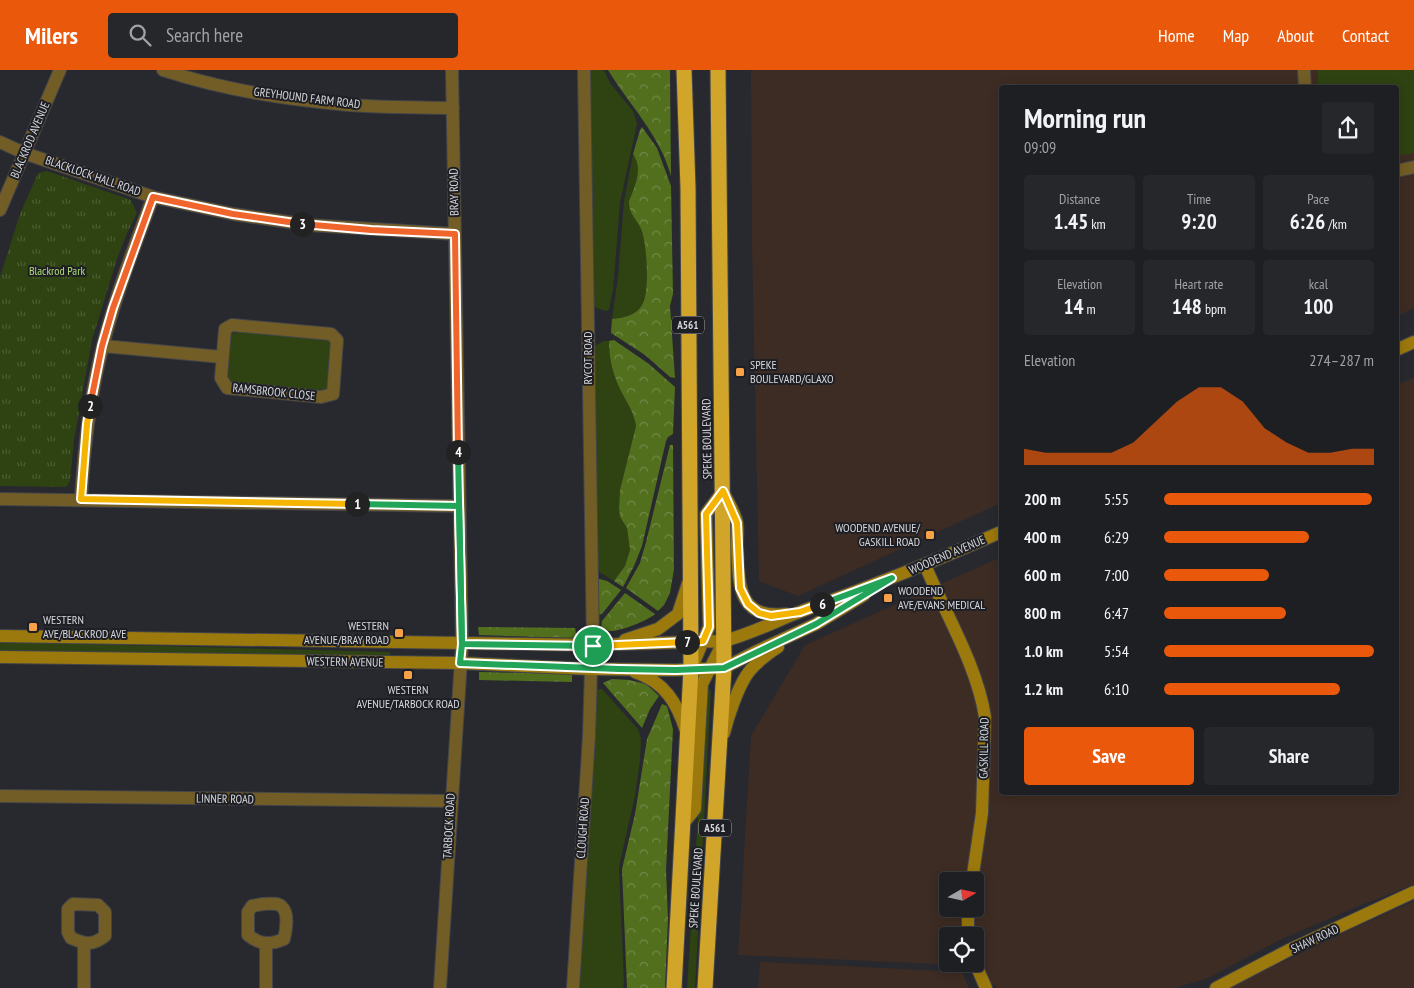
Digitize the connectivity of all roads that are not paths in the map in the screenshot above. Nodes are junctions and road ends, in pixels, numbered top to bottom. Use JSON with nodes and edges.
{"nodes":[{"id":1,"x":60,"y":70,"type":"edge"},
{"id":2,"x":163,"y":70,"type":"edge"},
{"id":3,"x":452,"y":70,"type":"edge"},
{"id":4,"x":584,"y":70,"type":"edge"},
{"id":5,"x":684,"y":70,"type":"edge"},
{"id":6,"x":718,"y":70,"type":"edge"},
{"id":7,"x":1304,"y":70,"type":"edge"},
{"id":8,"x":1305,"y":85,"type":"edge"},
{"id":9,"x":453,"y":108,"type":"junction"},
{"id":10,"x":0,"y":142,"type":"edge"},
{"id":11,"x":24,"y":153,"type":"junction"},
{"id":12,"x":1414,"y":167,"type":"edge"},
{"id":13,"x":1399,"y":170,"type":"edge"},
{"id":14,"x":153,"y":197,"type":"junction"},
{"id":15,"x":0,"y":210,"type":"edge"},
{"id":16,"x":455,"y":234,"type":"junction"},
{"id":17,"x":1414,"y":342,"type":"edge"},
{"id":18,"x":102,"y":346,"type":"junction"},
{"id":19,"x":1399,"y":349,"type":"edge"},
{"id":20,"x":222,"y":357,"type":"junction"},
{"id":21,"x":723,"y":491,"type":"junction"},
{"id":22,"x":0,"y":499,"type":"edge"},
{"id":23,"x":81,"y":499,"type":"junction"},
{"id":24,"x":459,"y":506,"type":"junction"},
{"id":25,"x":999,"y":533,"type":"edge"},
{"id":26,"x":925,"y":565,"type":"junction"},
{"id":27,"x":892,"y":578,"type":"junction"},
{"id":28,"x":690,"y":579,"type":"junction"},
{"id":29,"x":800,"y":612,"type":"junction"},
{"id":30,"x":816,"y":624,"type":"junction"},
{"id":31,"x":0,"y":636,"type":"edge"},
{"id":32,"x":724,"y":641,"type":"junction"},
{"id":33,"x":696,"y":642,"type":"junction"},
{"id":34,"x":462,"y":644,"type":"junction"},
{"id":35,"x":608,"y":645,"type":"junction"},
{"id":36,"x":593,"y":646,"type":"junction"},
{"id":37,"x":0,"y":657,"type":"edge"},
{"id":38,"x":460,"y":663,"type":"junction"},
{"id":39,"x":717,"y":668,"type":"junction"},
{"id":40,"x":591,"y":669,"type":"junction"},
{"id":41,"x":625,"y":669,"type":"junction"},
{"id":42,"x":690,"y":669,"type":"junction"},
{"id":43,"x":687,"y":734,"type":"junction"},
{"id":44,"x":720,"y":747,"type":"junction"},
{"id":45,"x":0,"y":796,"type":"edge"},
{"id":46,"x":451,"y":802,"type":"junction"},
{"id":47,"x":682,"y":825,"type":"junction"},
{"id":48,"x":973,"y":872,"type":"edge"},
{"id":49,"x":1414,"y":892,"type":"edge"},
{"id":50,"x":84,"y":944,"type":"dead end"},
{"id":51,"x":266,"y":944,"type":"dead end"},
{"id":52,"x":979,"y":972,"type":"edge"},
{"id":53,"x":84,"y":988,"type":"edge"},
{"id":54,"x":266,"y":988,"type":"edge"},
{"id":55,"x":440,"y":988,"type":"edge"},
{"id":56,"x":573,"y":988,"type":"edge"},
{"id":57,"x":674,"y":988,"type":"edge"},
{"id":58,"x":705,"y":988,"type":"edge"},
{"id":59,"x":986,"y":988,"type":"edge"},
{"id":60,"x":1216,"y":988,"type":"edge"}],
"edges":[{"from":1,"to":11,"type":"street","name":"BLACKROD AVENUE"},
{"from":2,"to":9,"type":"street","name":"GREYHOUND FARM ROAD"},
{"from":3,"to":9,"type":"street","name":"BRAY ROAD"},
{"from":4,"to":36,"type":"street","name":"RYCOT ROAD"},
{"from":5,"to":28,"type":"highway","name":"SPEKE BOULEVARD","number":"A561"},
{"from":6,"to":21,"type":"highway","name":"SPEKE BOULEVARD","number":"A561"},
{"from":7,"to":8,"type":"street"},
{"from":9,"to":16,"type":"street","name":"BRAY ROAD"},
{"from":10,"to":11,"type":"street","name":"BLACKLOCK HALL ROAD"},
{"from":11,"to":14,"type":"street","name":"BLACKLOCK HALL ROAD"},
{"from":11,"to":15,"type":"street","name":"BLACKROD AVENUE"},
{"from":12,"to":13,"type":"street"},
{"from":14,"to":16,"type":"street","name":"BLACKLOCK HALL ROAD"},
{"from":14,"to":18,"type":"street"},
{"from":16,"to":24,"type":"street","name":"BRAY ROAD"},
{"from":17,"to":19,"type":"street"},
{"from":18,"to":20,"type":"street"},
{"from":18,"to":23,"type":"street"},
{"from":20,"to":20,"type":"street","name":"RAMSBROOK CLOSE"},
{"from":21,"to":29,"type":"street"},
{"from":21,"to":32,"type":"highway","name":"SPEKE BOULEVARD","number":"A561"},
{"from":21,"to":33,"type":"street","number":"A561"},
{"from":22,"to":23,"type":"street"},
{"from":23,"to":24,"type":"street"},
{"from":24,"to":34,"type":"street","name":"BRAY ROAD"},
{"from":25,"to":26,"type":"street","name":"WOODEND AVENUE"},
{"from":26,"to":27,"type":"street","name":"WOODEND AVENUE"},
{"from":26,"to":48,"type":"street","name":"GASKILL ROAD"},
{"from":27,"to":29,"type":"street","name":"WOODEND AVENUE"},
{"from":27,"to":30,"type":"street","name":"WOODEND AVENUE"},
{"from":28,"to":33,"type":"highway","name":"SPEKE BOULEVARD","number":"A561"},
{"from":28,"to":35,"type":"street"},
{"from":29,"to":32,"type":"street","name":"WOODEND AVENUE"},
{"from":30,"to":39,"type":"street","name":"WOODEND AVENUE"},
{"from":30,"to":44,"type":"street"},
{"from":31,"to":34,"type":"street","name":"WESTERN AVENUE"},
{"from":32,"to":33,"type":"street","name":"WOODEND AVENUE"},
{"from":32,"to":39,"type":"highway","name":"SPEKE BOULEVARD","number":"A561"},
{"from":33,"to":35,"type":"street","name":"WESTERN AVENUE"},
{"from":33,"to":42,"type":"highway","name":"SPEKE BOULEVARD","number":"A561"},
{"from":34,"to":36,"type":"street","name":"WESTERN AVENUE"},
{"from":34,"to":38,"type":"street","name":"TARBOCK ROAD"},
{"from":35,"to":36,"type":"street","name":"WESTERN AVENUE"},
{"from":37,"to":38,"type":"street","name":"WESTERN AVENUE"},
{"from":38,"to":40,"type":"street","name":"WESTERN AVENUE"},
{"from":38,"to":46,"type":"street","name":"TARBOCK ROAD"},
{"from":39,"to":42,"type":"street","name":"WESTERN AVENUE"},
{"from":39,"to":44,"type":"highway","name":"SPEKE BOULEVARD","number":"A561"},
{"from":39,"to":47,"type":"street","number":"A561"},
{"from":40,"to":41,"type":"street","name":"WESTERN AVENUE"},
{"from":40,"to":56,"type":"street","name":"CLOUGH ROAD"},
{"from":41,"to":42,"type":"street","name":"WESTERN AVENUE"},
{"from":41,"to":43,"type":"street"},
{"from":42,"to":43,"type":"highway","name":"SPEKE BOULEVARD","number":"A561"},
{"from":43,"to":47,"type":"highway","name":"SPEKE BOULEVARD","number":"A561"},
{"from":44,"to":58,"type":"highway","name":"SPEKE BOULEVARD","number":"A561"},
{"from":45,"to":46,"type":"street","name":"LINNER ROAD"},
{"from":46,"to":55,"type":"street","name":"TARBOCK ROAD"},
{"from":47,"to":57,"type":"highway","name":"SPEKE BOULEVARD","number":"A561"},
{"from":49,"to":60,"type":"street","name":"SHAW ROAD"},
{"from":50,"to":53,"type":"street"},
{"from":51,"to":54,"type":"street"},
{"from":52,"to":59,"type":"street"}]}
